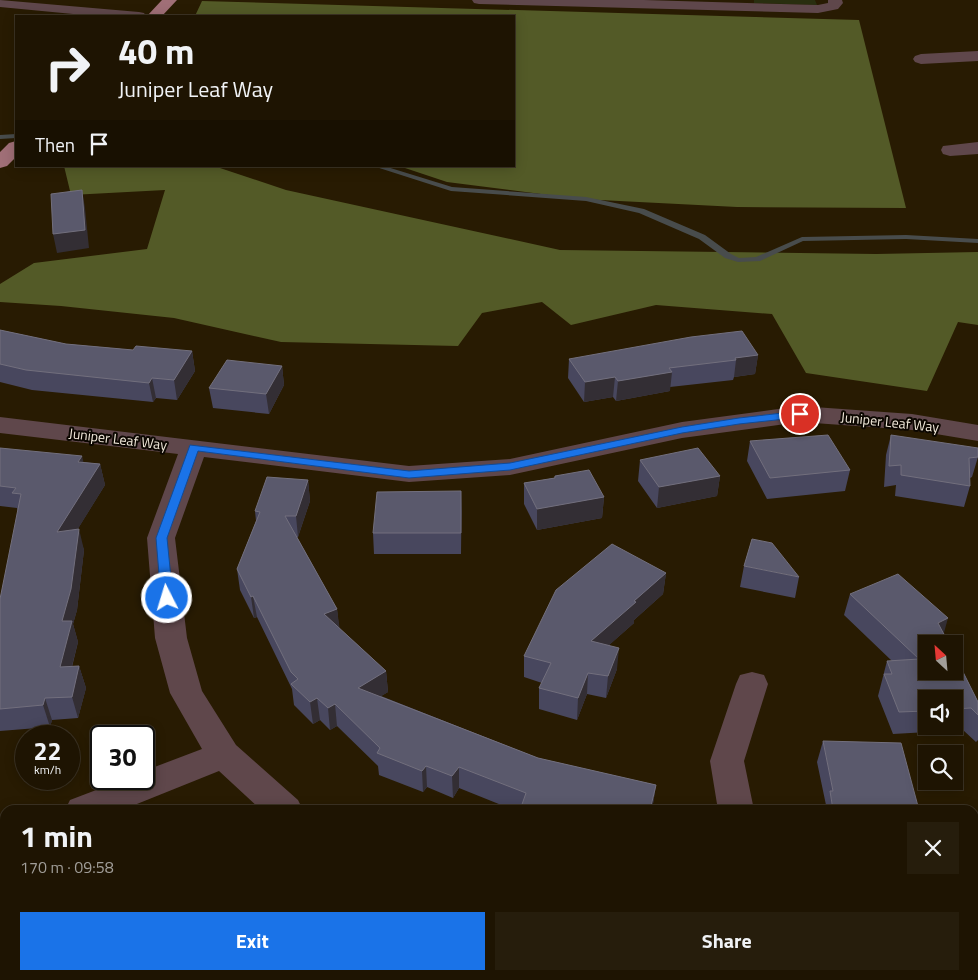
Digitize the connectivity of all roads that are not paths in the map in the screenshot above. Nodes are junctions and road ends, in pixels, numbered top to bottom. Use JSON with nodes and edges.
{"nodes":[{"id":1,"x":170,"y":0,"type":"edge"},
{"id":2,"x":479,"y":0,"type":"edge"},
{"id":3,"x":835,"y":0,"type":"edge"},
{"id":4,"x":5,"y":2,"type":"edge"},
{"id":5,"x":129,"y":15,"type":"edge"},
{"id":6,"x":155,"y":15,"type":"edge"},
{"id":7,"x":978,"y":56,"type":"edge"},
{"id":8,"x":920,"y":59,"type":"dead end"},
{"id":9,"x":978,"y":148,"type":"edge"},
{"id":10,"x":950,"y":150,"type":"dead end"},
{"id":11,"x":0,"y":425,"type":"edge"},
{"id":12,"x":978,"y":433,"type":"edge"},
{"id":13,"x":194,"y":448,"type":"junction"},
{"id":14,"x":752,"y":684,"type":"dead end"},
{"id":15,"x":224,"y":755,"type":"junction"},
{"id":16,"x":95,"y":805,"type":"edge"},
{"id":17,"x":279,"y":805,"type":"edge"},
{"id":18,"x":735,"y":805,"type":"edge"}],
"edges":[{"from":1,"to":6,"type":"main road"},
{"from":2,"to":3,"type":"street"},
{"from":4,"to":5,"type":"street"},
{"from":7,"to":8,"type":"street"},
{"from":9,"to":10,"type":"street"},
{"from":11,"to":13,"type":"street","name":"Juniper Leaf Way"},
{"from":12,"to":13,"type":"street","name":"Juniper Leaf Way"},
{"from":13,"to":15,"type":"street"},
{"from":14,"to":18,"type":"street"},
{"from":15,"to":16,"type":"street"},
{"from":15,"to":17,"type":"street"}]}
